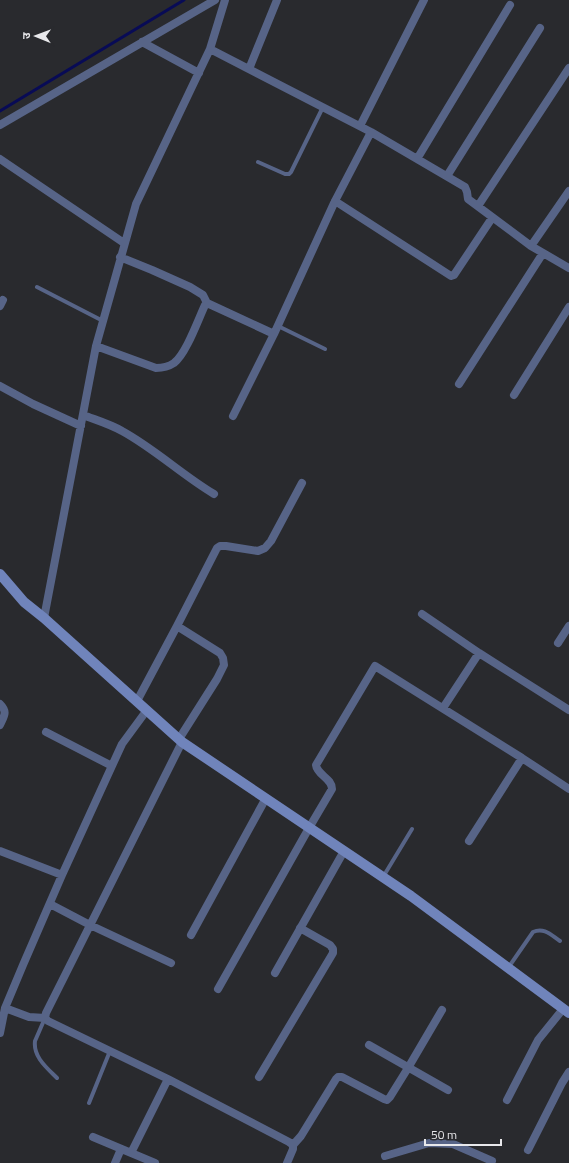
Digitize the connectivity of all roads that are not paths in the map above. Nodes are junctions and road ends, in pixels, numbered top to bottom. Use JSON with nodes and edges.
{"nodes":[{"id":1,"x":215,"y":0,"type":"edge"},
{"id":2,"x":225,"y":0,"type":"edge"},
{"id":3,"x":277,"y":0,"type":"edge"},
{"id":4,"x":424,"y":0,"type":"edge"},
{"id":5,"x":510,"y":5,"type":"dead end"},
{"id":6,"x":540,"y":28,"type":"dead end"},
{"id":7,"x":142,"y":42,"type":"junction"},
{"id":8,"x":210,"y":49,"type":"junction"},
{"id":9,"x":569,"y":68,"type":"edge"},
{"id":10,"x":249,"y":69,"type":"junction"},
{"id":11,"x":199,"y":73,"type":"junction"},
{"id":12,"x":323,"y":107,"type":"junction"},
{"id":13,"x":0,"y":125,"type":"edge"},
{"id":14,"x":360,"y":126,"type":"junction"},
{"id":15,"x":371,"y":132,"type":"junction"},
{"id":16,"x":0,"y":159,"type":"edge"},
{"id":17,"x":417,"y":159,"type":"junction"},
{"id":18,"x":258,"y":162,"type":"dead end"},
{"id":19,"x":446,"y":176,"type":"junction"},
{"id":20,"x":569,"y":191,"type":"edge"},
{"id":21,"x":335,"y":201,"type":"junction"},
{"id":22,"x":478,"y":206,"type":"junction"},
{"id":23,"x":492,"y":218,"type":"junction"},
{"id":24,"x":124,"y":243,"type":"junction"},
{"id":25,"x":531,"y":246,"type":"junction"},
{"id":26,"x":543,"y":253,"type":"junction"},
{"id":27,"x":120,"y":257,"type":"junction"},
{"id":28,"x":569,"y":268,"type":"edge"},
{"id":29,"x":37,"y":287,"type":"dead end"},
{"id":30,"x":207,"y":303,"type":"junction"},
{"id":31,"x":569,"y":307,"type":"edge"},
{"id":32,"x":103,"y":321,"type":"junction"},
{"id":33,"x":278,"y":326,"type":"junction"},
{"id":34,"x":274,"y":334,"type":"junction"},
{"id":35,"x":96,"y":346,"type":"junction"},
{"id":36,"x":325,"y":349,"type":"dead end"},
{"id":37,"x":459,"y":384,"type":"dead end"},
{"id":38,"x":0,"y":386,"type":"edge"},
{"id":39,"x":514,"y":395,"type":"dead end"},
{"id":40,"x":83,"y":415,"type":"junction"},
{"id":41,"x":233,"y":416,"type":"dead end"},
{"id":42,"x":80,"y":426,"type":"junction"},
{"id":43,"x":302,"y":483,"type":"dead end"},
{"id":44,"x":214,"y":494,"type":"dead end"},
{"id":45,"x":0,"y":574,"type":"edge"},
{"id":46,"x":422,"y":614,"type":"dead end"},
{"id":47,"x":44,"y":618,"type":"junction"},
{"id":48,"x":177,"y":626,"type":"junction"},
{"id":49,"x":569,"y":626,"type":"edge"},
{"id":50,"x":558,"y":643,"type":"dead end"},
{"id":51,"x":479,"y":653,"type":"junction"},
{"id":52,"x":137,"y":700,"type":"junction"},
{"id":53,"x":0,"y":704,"type":"edge"},
{"id":54,"x":444,"y":708,"type":"junction"},
{"id":55,"x":147,"y":710,"type":"junction"},
{"id":56,"x":569,"y":710,"type":"edge"},
{"id":57,"x":0,"y":725,"type":"edge"},
{"id":58,"x":46,"y":732,"type":"dead end"},
{"id":59,"x":181,"y":740,"type":"junction"},
{"id":60,"x":522,"y":758,"type":"junction"},
{"id":61,"x":112,"y":766,"type":"junction"},
{"id":62,"x":569,"y":789,"type":"edge"},
{"id":63,"x":266,"y":798,"type":"junction"},
{"id":64,"x":309,"y":828,"type":"junction"},
{"id":65,"x":412,"y":829,"type":"dead end"},
{"id":66,"x":469,"y":841,"type":"dead end"},
{"id":67,"x":0,"y":851,"type":"edge"},
{"id":68,"x":344,"y":851,"type":"junction"},
{"id":69,"x":62,"y":875,"type":"junction"},
{"id":70,"x":382,"y":877,"type":"junction"},
{"id":71,"x":50,"y":904,"type":"junction"},
{"id":72,"x":90,"y":925,"type":"junction"},
{"id":73,"x":300,"y":928,"type":"junction"},
{"id":74,"x":191,"y":935,"type":"dead end"},
{"id":75,"x":560,"y":940,"type":"dead end"},
{"id":76,"x":171,"y":964,"type":"dead end"},
{"id":77,"x":507,"y":968,"type":"junction"},
{"id":78,"x":275,"y":973,"type":"dead end"},
{"id":79,"x":218,"y":989,"type":"dead end"},
{"id":80,"x":5,"y":1008,"type":"junction"},
{"id":81,"x":442,"y":1010,"type":"dead end"},
{"id":82,"x":566,"y":1011,"type":"edge"},
{"id":83,"x":45,"y":1018,"type":"junction"},
{"id":84,"x":0,"y":1033,"type":"edge"},
{"id":85,"x":369,"y":1045,"type":"dead end"},
{"id":86,"x":110,"y":1051,"type":"junction"},
{"id":87,"x":408,"y":1068,"type":"junction"},
{"id":88,"x":569,"y":1072,"type":"edge"},
{"id":89,"x":259,"y":1077,"type":"dead end"},
{"id":90,"x":57,"y":1078,"type":"dead end"},
{"id":91,"x":168,"y":1078,"type":"junction"},
{"id":92,"x":448,"y":1090,"type":"dead end"},
{"id":93,"x":507,"y":1100,"type":"dead end"},
{"id":94,"x":89,"y":1103,"type":"dead end"},
{"id":95,"x":93,"y":1137,"type":"dead end"},
{"id":96,"x":293,"y":1145,"type":"junction"},
{"id":97,"x":121,"y":1149,"type":"junction"},
{"id":98,"x":528,"y":1150,"type":"dead end"},
{"id":99,"x":131,"y":1153,"type":"junction"},
{"id":100,"x":385,"y":1156,"type":"dead end"},
{"id":101,"x":493,"y":1162,"type":"edge"},
{"id":102,"x":115,"y":1163,"type":"edge"},
{"id":103,"x":155,"y":1163,"type":"edge"},
{"id":104,"x":287,"y":1163,"type":"edge"}],
"edges":[{"from":1,"to":7,"type":"street"},
{"from":2,"to":8,"type":"street"},
{"from":3,"to":10,"type":"street"},
{"from":4,"to":14,"type":"street"},
{"from":5,"to":17,"type":"street"},
{"from":6,"to":19,"type":"street"},
{"from":7,"to":11,"type":"street"},
{"from":7,"to":13,"type":"street"},
{"from":8,"to":10,"type":"street"},
{"from":8,"to":11,"type":"street"},
{"from":9,"to":22,"type":"street"},
{"from":10,"to":12,"type":"street"},
{"from":11,"to":24,"type":"street"},
{"from":12,"to":14,"type":"street"},
{"from":12,"to":18,"type":"lane"},
{"from":14,"to":15,"type":"street"},
{"from":15,"to":17,"type":"street"},
{"from":15,"to":21,"type":"street"},
{"from":16,"to":24,"type":"street"},
{"from":17,"to":19,"type":"street"},
{"from":19,"to":22,"type":"street"},
{"from":20,"to":25,"type":"street"},
{"from":21,"to":23,"type":"street"},
{"from":21,"to":33,"type":"street"},
{"from":22,"to":23,"type":"street"},
{"from":23,"to":25,"type":"street"},
{"from":24,"to":27,"type":"street"},
{"from":25,"to":26,"type":"street"},
{"from":26,"to":28,"type":"street"},
{"from":26,"to":37,"type":"street"},
{"from":27,"to":30,"type":"street"},
{"from":27,"to":32,"type":"street"},
{"from":29,"to":32,"type":"lane"},
{"from":30,"to":34,"type":"street"},
{"from":30,"to":35,"type":"street"},
{"from":31,"to":39,"type":"street"},
{"from":32,"to":35,"type":"street"},
{"from":33,"to":34,"type":"street"},
{"from":33,"to":36,"type":"lane"},
{"from":34,"to":41,"type":"street"},
{"from":35,"to":40,"type":"street"},
{"from":38,"to":42,"type":"street"},
{"from":40,"to":42,"type":"street"},
{"from":40,"to":44,"type":"street"},
{"from":42,"to":47,"type":"street"},
{"from":43,"to":48,"type":"street"},
{"from":45,"to":47,"type":"street"},
{"from":46,"to":51,"type":"street"},
{"from":47,"to":52,"type":"street"},
{"from":48,"to":52,"type":"street"},
{"from":48,"to":59,"type":"street"},
{"from":49,"to":50,"type":"street"},
{"from":51,"to":54,"type":"street"},
{"from":51,"to":56,"type":"street"},
{"from":52,"to":55,"type":"street"},
{"from":53,"to":57,"type":"street"},
{"from":54,"to":60,"type":"street"},
{"from":54,"to":64,"type":"street"},
{"from":55,"to":59,"type":"street"},
{"from":55,"to":61,"type":"street"},
{"from":58,"to":61,"type":"street"},
{"from":59,"to":63,"type":"street"},
{"from":59,"to":72,"type":"street"},
{"from":60,"to":62,"type":"street"},
{"from":60,"to":66,"type":"street"},
{"from":61,"to":69,"type":"street"},
{"from":63,"to":64,"type":"street"},
{"from":63,"to":74,"type":"street"},
{"from":64,"to":68,"type":"street"},
{"from":64,"to":79,"type":"street"},
{"from":65,"to":70,"type":"lane"},
{"from":67,"to":69,"type":"street"},
{"from":68,"to":70,"type":"street"},
{"from":68,"to":73,"type":"street"},
{"from":69,"to":71,"type":"street"},
{"from":70,"to":77,"type":"street"},
{"from":71,"to":72,"type":"street"},
{"from":71,"to":80,"type":"street"},
{"from":72,"to":76,"type":"street"},
{"from":72,"to":83,"type":"street"},
{"from":73,"to":78,"type":"street"},
{"from":73,"to":89,"type":"street"},
{"from":75,"to":77,"type":"lane"},
{"from":77,"to":82,"type":"street"},
{"from":80,"to":83,"type":"street"},
{"from":80,"to":84,"type":"street"},
{"from":81,"to":87,"type":"street"},
{"from":82,"to":93,"type":"street"},
{"from":83,"to":86,"type":"street"},
{"from":83,"to":90,"type":"lane"},
{"from":85,"to":87,"type":"street"},
{"from":86,"to":91,"type":"street"},
{"from":86,"to":94,"type":"lane"},
{"from":87,"to":92,"type":"street"},
{"from":87,"to":96,"type":"street"},
{"from":88,"to":98,"type":"street"},
{"from":91,"to":96,"type":"street"},
{"from":91,"to":99,"type":"street"},
{"from":95,"to":97,"type":"street"},
{"from":96,"to":104,"type":"street"},
{"from":97,"to":99,"type":"street"},
{"from":97,"to":102,"type":"street"},
{"from":99,"to":103,"type":"street"},
{"from":100,"to":101,"type":"street"}]}
